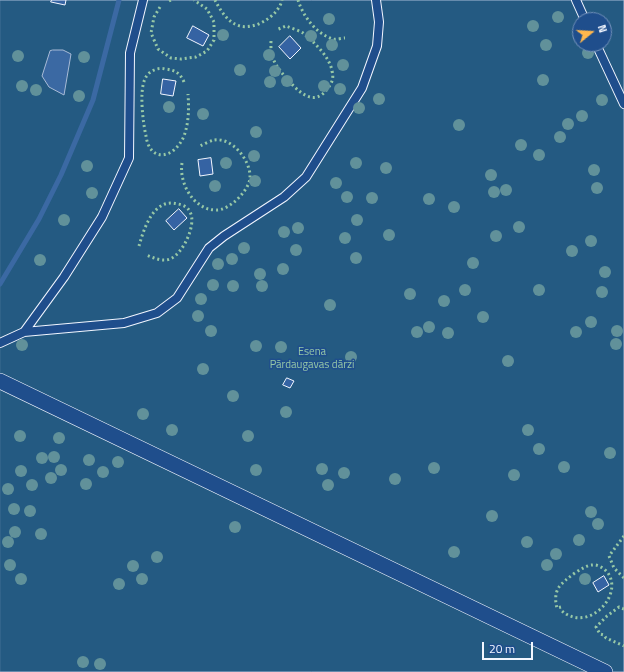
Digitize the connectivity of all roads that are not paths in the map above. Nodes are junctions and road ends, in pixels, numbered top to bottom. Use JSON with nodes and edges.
{"nodes":[{"id":1,"x":143,"y":0,"type":"edge"},
{"id":2,"x":376,"y":0,"type":"edge"},
{"id":3,"x":576,"y":0,"type":"edge"},
{"id":4,"x":581,"y":12,"type":"edge"},
{"id":5,"x":600,"y":52,"type":"edge"},
{"id":6,"x":624,"y":104,"type":"edge"},
{"id":7,"x":24,"y":332,"type":"junction"},
{"id":8,"x":0,"y":343,"type":"edge"},
{"id":9,"x":0,"y":381,"type":"edge"},
{"id":10,"x":605,"y":672,"type":"edge"}],
"edges":[{"from":1,"to":7,"type":"lane"},
{"from":2,"to":7,"type":"lane"},
{"from":3,"to":4,"type":"lane"},
{"from":5,"to":6,"type":"lane"},
{"from":7,"to":8,"type":"lane"},
{"from":9,"to":10,"type":"street"}]}
